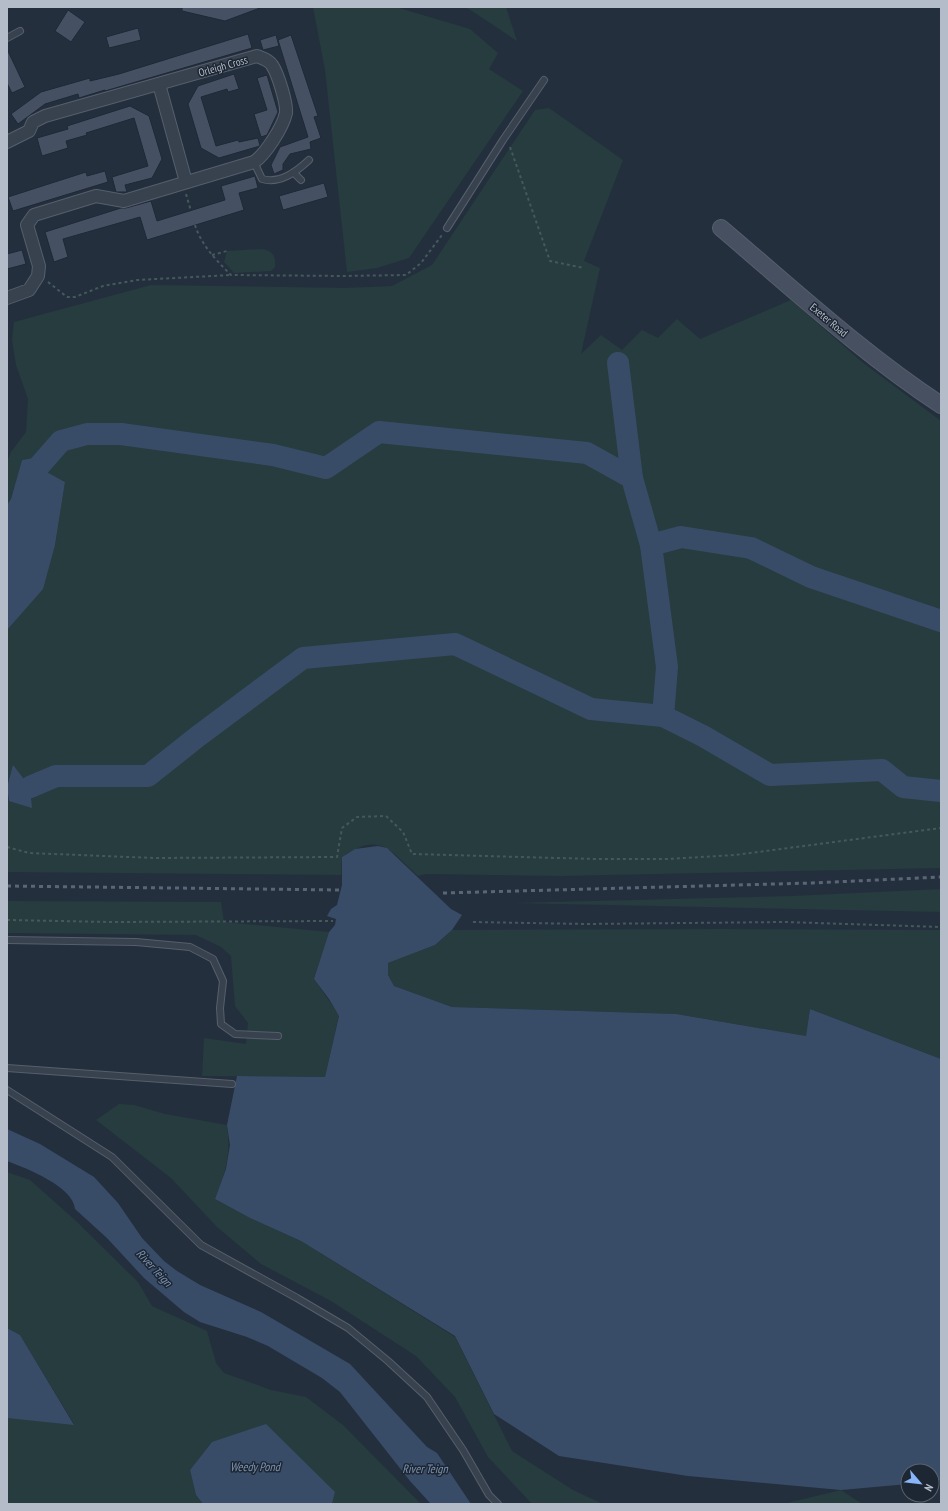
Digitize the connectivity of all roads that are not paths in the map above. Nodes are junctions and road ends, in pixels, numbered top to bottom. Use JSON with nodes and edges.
{"nodes":[{"id":1,"x":20,"y":31,"type":"dead end"},
{"id":2,"x":7,"y":38,"type":"edge"},
{"id":3,"x":544,"y":80,"type":"dead end"},
{"id":4,"x":159,"y":84,"type":"junction"},
{"id":5,"x":7,"y":142,"type":"edge"},
{"id":6,"x":309,"y":160,"type":"dead end"},
{"id":7,"x":254,"y":162,"type":"junction"},
{"id":8,"x":294,"y":173,"type":"junction"},
{"id":9,"x":301,"y":180,"type":"dead end"},
{"id":10,"x":184,"y":183,"type":"junction"},
{"id":11,"x":447,"y":228,"type":"road end"},
{"id":12,"x":721,"y":228,"type":"dead end"},
{"id":13,"x":7,"y":298,"type":"edge"},
{"id":14,"x":941,"y":405,"type":"edge"},
{"id":15,"x":7,"y":940,"type":"edge"},
{"id":16,"x":278,"y":1036,"type":"dead end"},
{"id":17,"x":7,"y":1068,"type":"edge"},
{"id":18,"x":232,"y":1084,"type":"dead end"},
{"id":19,"x":7,"y":1090,"type":"edge"},
{"id":20,"x":498,"y":1504,"type":"edge"}],
"edges":[{"from":1,"to":2,"type":"lane"},
{"from":3,"to":11,"type":"lane"},
{"from":4,"to":5,"type":"street","name":"Orleigh Cross"},
{"from":4,"to":7,"type":"street","name":"Orleigh Cross"},
{"from":4,"to":10,"type":"street"},
{"from":6,"to":8,"type":"lane"},
{"from":7,"to":8,"type":"lane"},
{"from":7,"to":10,"type":"street","name":"Orleigh Cross"},
{"from":8,"to":9,"type":"lane"},
{"from":10,"to":13,"type":"street","name":"Orleigh Cross"},
{"from":12,"to":14,"type":"street","name":"Exeter Road"},
{"from":15,"to":16,"type":"lane"},
{"from":17,"to":18,"type":"lane"},
{"from":19,"to":20,"type":"lane"}]}
